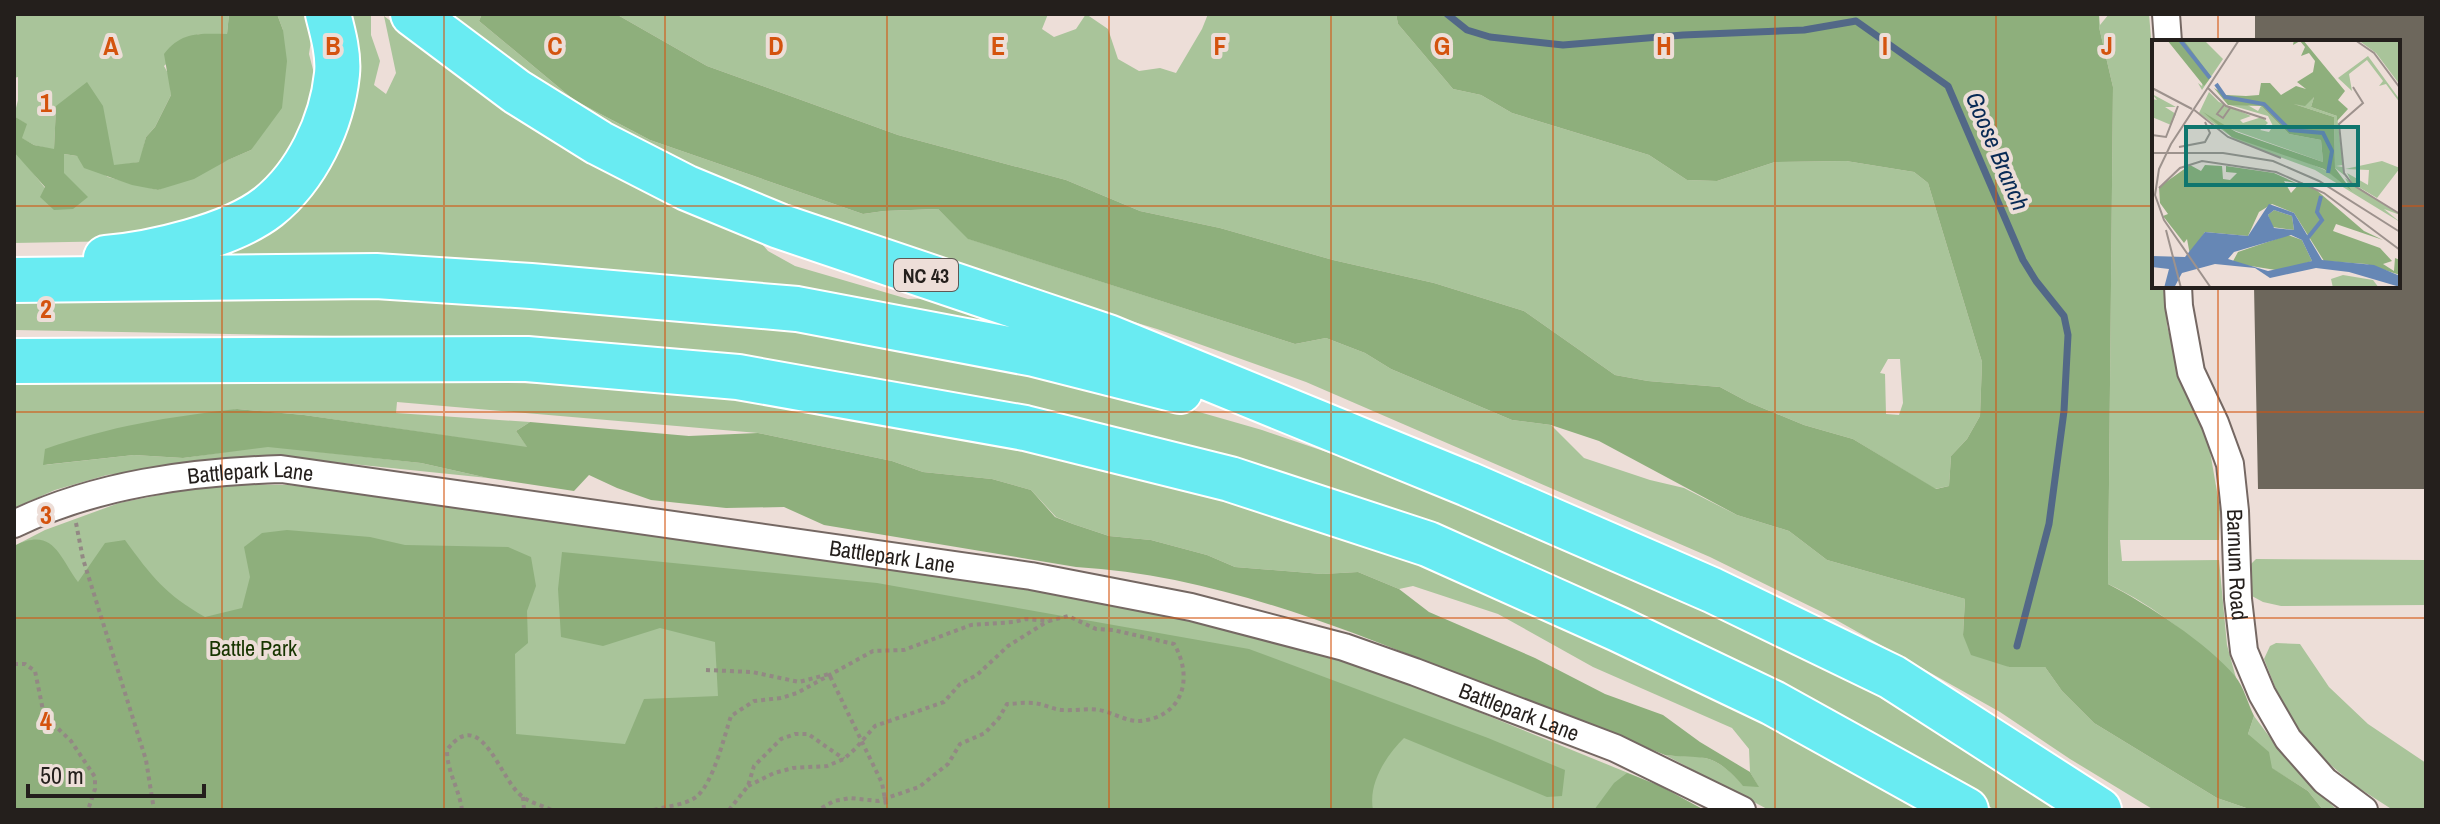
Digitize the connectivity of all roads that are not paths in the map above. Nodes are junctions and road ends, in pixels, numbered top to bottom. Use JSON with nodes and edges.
{"nodes":[{"id":1,"x":328,"y":14,"type":"edge"},
{"id":2,"x":413,"y":14,"type":"edge"},
{"id":3,"x":2166,"y":14,"type":"edge"},
{"id":4,"x":2168,"y":40,"type":"edge"},
{"id":5,"x":14,"y":265,"type":"edge"},
{"id":6,"x":14,"y":280,"type":"edge"},
{"id":7,"x":2178,"y":288,"type":"edge"},
{"id":8,"x":14,"y":361,"type":"edge"},
{"id":9,"x":1468,"y":484,"type":"junction"},
{"id":10,"x":14,"y":524,"type":"edge"},
{"id":11,"x":1742,"y":810,"type":"edge"},
{"id":12,"x":1966,"y":810,"type":"edge"},
{"id":13,"x":2099,"y":810,"type":"edge"},
{"id":14,"x":2364,"y":810,"type":"edge"}],
"edges":[{"from":1,"to":5,"type":"highway"},
{"from":2,"to":9,"type":"highway","number":"NC 43"},
{"from":3,"to":4,"type":"street"},
{"from":6,"to":9,"type":"highway"},
{"from":7,"to":14,"type":"street","name":"Barnum Road"},
{"from":8,"to":12,"type":"highway"},
{"from":9,"to":13,"type":"highway"},
{"from":10,"to":11,"type":"street","name":"Battlepark Lane"}]}
